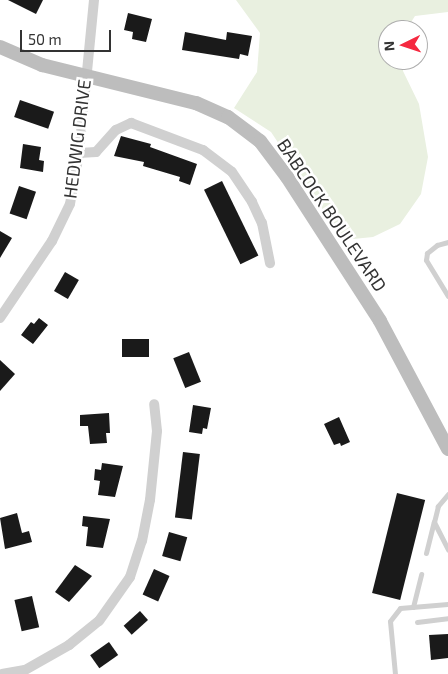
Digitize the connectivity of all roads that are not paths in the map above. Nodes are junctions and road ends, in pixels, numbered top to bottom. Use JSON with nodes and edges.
{"nodes":[{"id":1,"x":94,"y":0,"type":"edge"},
{"id":2,"x":0,"y":47,"type":"edge"},
{"id":3,"x":85,"y":74,"type":"junction"},
{"id":4,"x":79,"y":154,"type":"junction"},
{"id":5,"x":448,"y":242,"type":"edge"},
{"id":6,"x":270,"y":262,"type":"dead end"},
{"id":7,"x":448,"y":296,"type":"edge"},
{"id":8,"x":0,"y":318,"type":"edge"},
{"id":9,"x":154,"y":404,"type":"dead end"},
{"id":10,"x":448,"y":449,"type":"edge"},
{"id":11,"x":448,"y":494,"type":"edge"},
{"id":12,"x":434,"y":522,"type":"junction"},
{"id":13,"x":448,"y":550,"type":"edge"},
{"id":14,"x":426,"y":553,"type":"dead end"},
{"id":15,"x":421,"y":574,"type":"dead end"},
{"id":16,"x":448,"y":604,"type":"edge"},
{"id":17,"x":413,"y":607,"type":"junction"},
{"id":18,"x":448,"y":618,"type":"edge"},
{"id":19,"x":417,"y":622,"type":"dead end"},
{"id":20,"x":2,"y":674,"type":"edge"},
{"id":21,"x":395,"y":674,"type":"edge"}],
"edges":[{"from":1,"to":3,"type":"street","name":"HEDWIG DRIVE"},
{"from":2,"to":3,"type":"main road","name":"BABCOCK BOULEVARD"},
{"from":3,"to":4,"type":"street","name":"HEDWIG DRIVE"},
{"from":3,"to":10,"type":"main road","name":"BABCOCK BOULEVARD"},
{"from":4,"to":6,"type":"street"},
{"from":4,"to":8,"type":"street","name":"HEDWIG DRIVE"},
{"from":5,"to":7,"type":"lane"},
{"from":9,"to":20,"type":"street"},
{"from":11,"to":12,"type":"lane"},
{"from":12,"to":13,"type":"lane"},
{"from":12,"to":14,"type":"lane"},
{"from":15,"to":17,"type":"lane"},
{"from":16,"to":17,"type":"lane"},
{"from":17,"to":21,"type":"lane"},
{"from":18,"to":19,"type":"lane"}]}
